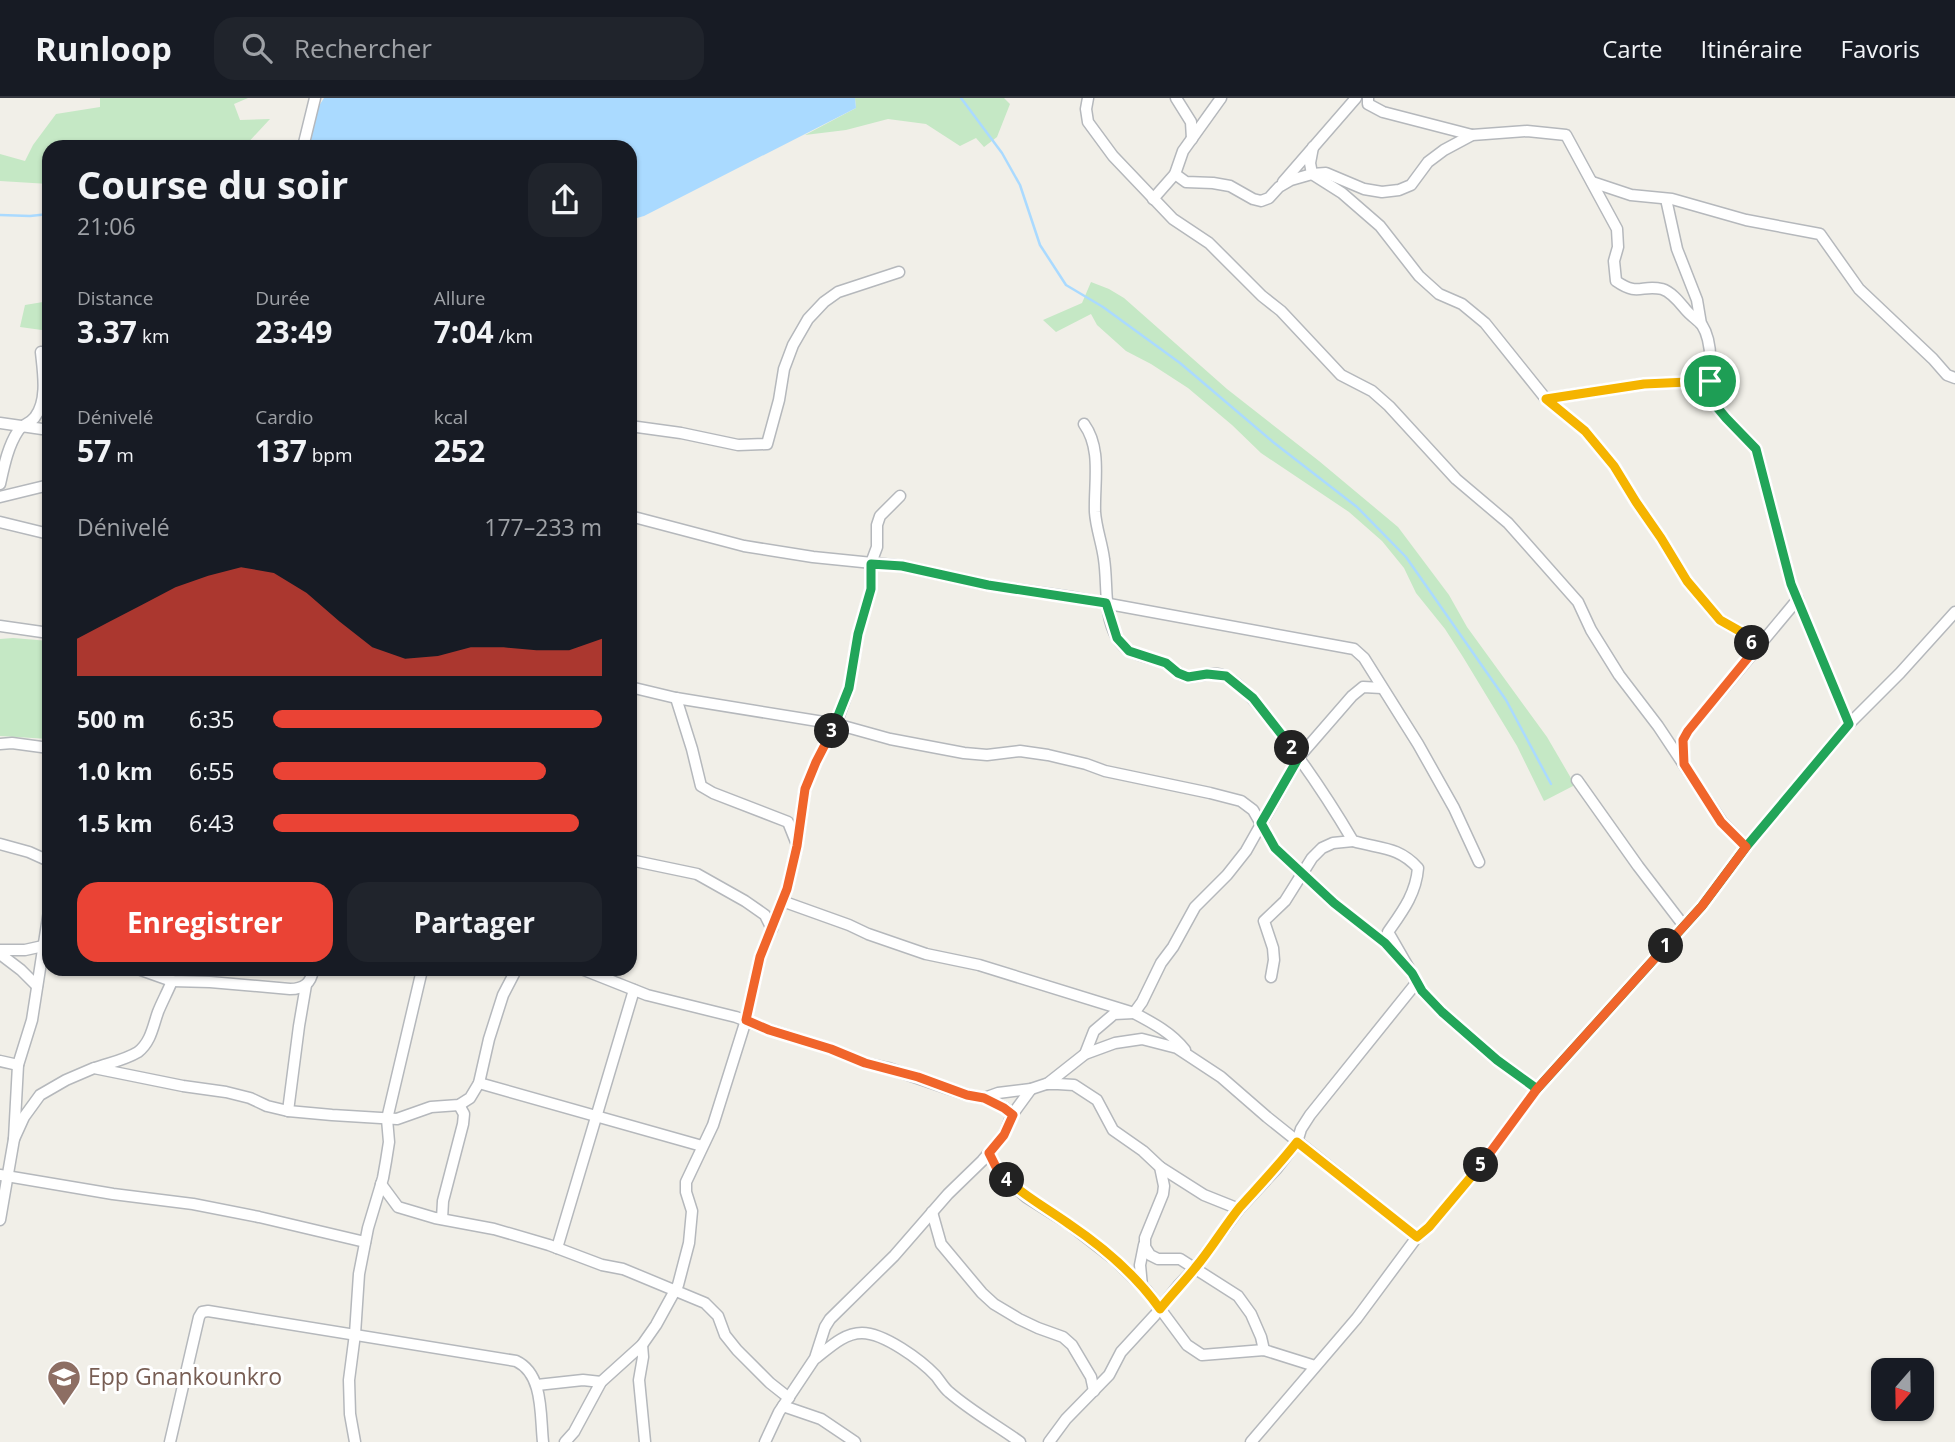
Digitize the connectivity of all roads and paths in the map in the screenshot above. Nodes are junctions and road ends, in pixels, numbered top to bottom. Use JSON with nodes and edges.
{"nodes":[{"id":1,"x":315,"y":98,"type":"edge"},
{"id":2,"x":1088,"y":98,"type":"edge"},
{"id":3,"x":1176,"y":98,"type":"edge"},
{"id":4,"x":1221,"y":98,"type":"edge"},
{"id":5,"x":1356,"y":98,"type":"edge"},
{"id":6,"x":1368,"y":98,"type":"edge"},
{"id":7,"x":1472,"y":135,"type":"junction"},
{"id":8,"x":1192,"y":139,"type":"junction"},
{"id":9,"x":305,"y":140,"type":"edge"},
{"id":10,"x":1313,"y":147,"type":"junction"},
{"id":11,"x":1175,"y":174,"type":"junction"},
{"id":12,"x":1311,"y":174,"type":"junction"},
{"id":13,"x":1592,"y":182,"type":"junction"},
{"id":14,"x":1279,"y":187,"type":"junction"},
{"id":15,"x":1153,"y":199,"type":"junction"},
{"id":16,"x":1666,"y":199,"type":"junction"},
{"id":17,"x":899,"y":272,"type":"dead end"},
{"id":18,"x":1701,"y":324,"type":"junction"},
{"id":19,"x":41,"y":352,"type":"dead end"},
{"id":20,"x":42,"y":364,"type":"edge"},
{"id":21,"x":1955,"y":378,"type":"edge"},
{"id":22,"x":1710,"y":381,"type":"junction"},
{"id":23,"x":42,"y":396,"type":"edge"},
{"id":24,"x":1546,"y":399,"type":"junction"},
{"id":25,"x":0,"y":423,"type":"edge"},
{"id":26,"x":1084,"y":424,"type":"dead end"},
{"id":27,"x":20,"y":426,"type":"junction"},
{"id":28,"x":42,"y":429,"type":"edge"},
{"id":29,"x":637,"y":429,"type":"edge"},
{"id":30,"x":0,"y":484,"type":"edge"},
{"id":31,"x":42,"y":487,"type":"edge"},
{"id":32,"x":900,"y":496,"type":"dead end"},
{"id":33,"x":0,"y":497,"type":"edge"},
{"id":34,"x":637,"y":518,"type":"edge"},
{"id":35,"x":0,"y":522,"type":"edge"},
{"id":36,"x":42,"y":532,"type":"edge"},
{"id":37,"x":871,"y":564,"type":"junction"},
{"id":38,"x":1798,"y":598,"type":"junction"},
{"id":39,"x":1106,"y":603,"type":"junction"},
{"id":40,"x":1955,"y":612,"type":"edge"},
{"id":41,"x":0,"y":626,"type":"edge"},
{"id":42,"x":42,"y":633,"type":"edge"},
{"id":43,"x":1756,"y":648,"type":"junction"},
{"id":44,"x":1382,"y":688,"type":"junction"},
{"id":45,"x":637,"y":689,"type":"edge"},
{"id":46,"x":676,"y":698,"type":"junction"},
{"id":47,"x":836,"y":724,"type":"junction"},
{"id":48,"x":1849,"y":724,"type":"junction"},
{"id":49,"x":0,"y":744,"type":"edge"},
{"id":50,"x":42,"y":747,"type":"edge"},
{"id":51,"x":1299,"y":757,"type":"junction"},
{"id":52,"x":1684,"y":764,"type":"junction"},
{"id":53,"x":1577,"y":780,"type":"dead end"},
{"id":54,"x":1261,"y":823,"type":"junction"},
{"id":55,"x":1353,"y":841,"type":"junction"},
{"id":56,"x":0,"y":844,"type":"edge"},
{"id":57,"x":797,"y":846,"type":"junction"},
{"id":58,"x":1746,"y":847,"type":"junction"},
{"id":59,"x":42,"y":858,"type":"edge"},
{"id":60,"x":637,"y":861,"type":"edge"},
{"id":61,"x":1479,"y":862,"type":"dead end"},
{"id":62,"x":1303,"y":873,"type":"junction"},
{"id":63,"x":782,"y":901,"type":"junction"},
{"id":64,"x":1684,"y":926,"type":"junction"},
{"id":65,"x":772,"y":929,"type":"junction"},
{"id":66,"x":42,"y":948,"type":"edge"},
{"id":67,"x":0,"y":952,"type":"edge"},
{"id":68,"x":42,"y":964,"type":"edge"},
{"id":69,"x":158,"y":976,"type":"edge"},
{"id":70,"x":312,"y":976,"type":"edge"},
{"id":71,"x":421,"y":976,"type":"edge"},
{"id":72,"x":513,"y":976,"type":"edge"},
{"id":73,"x":599,"y":976,"type":"edge"},
{"id":74,"x":1271,"y":977,"type":"dead end"},
{"id":75,"x":1415,"y":978,"type":"junction"},
{"id":76,"x":172,"y":981,"type":"junction"},
{"id":77,"x":306,"y":985,"type":"junction"},
{"id":78,"x":37,"y":986,"type":"junction"},
{"id":79,"x":634,"y":990,"type":"junction"},
{"id":80,"x":1134,"y":1013,"type":"junction"},
{"id":81,"x":746,"y":1020,"type":"junction"},
{"id":82,"x":1085,"y":1054,"type":"junction"},
{"id":83,"x":1189,"y":1056,"type":"junction"},
{"id":84,"x":0,"y":1061,"type":"edge"},
{"id":85,"x":18,"y":1065,"type":"junction"},
{"id":86,"x":94,"y":1068,"type":"junction"},
{"id":87,"x":478,"y":1083,"type":"junction"},
{"id":88,"x":1046,"y":1084,"type":"junction"},
{"id":89,"x":1031,"y":1089,"type":"junction"},
{"id":90,"x":1537,"y":1089,"type":"junction"},
{"id":91,"x":984,"y":1098,"type":"junction"},
{"id":92,"x":459,"y":1105,"type":"junction"},
{"id":93,"x":288,"y":1111,"type":"junction"},
{"id":94,"x":1013,"y":1115,"type":"junction"},
{"id":95,"x":596,"y":1116,"type":"junction"},
{"id":96,"x":387,"y":1119,"type":"junction"},
{"id":97,"x":14,"y":1139,"type":"junction"},
{"id":98,"x":1297,"y":1142,"type":"junction"},
{"id":99,"x":702,"y":1146,"type":"junction"},
{"id":100,"x":989,"y":1153,"type":"junction"},
{"id":101,"x":1160,"y":1167,"type":"junction"},
{"id":102,"x":4,"y":1176,"type":"edge"},
{"id":103,"x":381,"y":1184,"type":"junction"},
{"id":104,"x":1239,"y":1209,"type":"junction"},
{"id":105,"x":932,"y":1212,"type":"junction"},
{"id":106,"x":442,"y":1219,"type":"junction"},
{"id":107,"x":0,"y":1220,"type":"edge"},
{"id":108,"x":1417,"y":1237,"type":"junction"},
{"id":109,"x":1145,"y":1241,"type":"junction"},
{"id":110,"x":365,"y":1242,"type":"junction"},
{"id":111,"x":557,"y":1248,"type":"junction"},
{"id":112,"x":1195,"y":1268,"type":"junction"},
{"id":113,"x":1142,"y":1286,"type":"junction"},
{"id":114,"x":675,"y":1290,"type":"junction"},
{"id":115,"x":1160,"y":1309,"type":"junction"},
{"id":116,"x":355,"y":1334,"type":"junction"},
{"id":117,"x":642,"y":1345,"type":"junction"},
{"id":118,"x":1264,"y":1350,"type":"junction"},
{"id":119,"x":815,"y":1358,"type":"junction"},
{"id":120,"x":1315,"y":1366,"type":"junction"},
{"id":121,"x":601,"y":1382,"type":"junction"},
{"id":122,"x":537,"y":1385,"type":"junction"},
{"id":123,"x":1094,"y":1391,"type":"junction"},
{"id":124,"x":786,"y":1402,"type":"junction"},
{"id":125,"x":170,"y":1442,"type":"edge"},
{"id":126,"x":355,"y":1442,"type":"edge"},
{"id":127,"x":543,"y":1442,"type":"edge"},
{"id":128,"x":565,"y":1442,"type":"edge"},
{"id":129,"x":645,"y":1442,"type":"edge"},
{"id":130,"x":765,"y":1442,"type":"edge"},
{"id":131,"x":855,"y":1442,"type":"edge"},
{"id":132,"x":1020,"y":1442,"type":"edge"},
{"id":133,"x":1049,"y":1442,"type":"edge"},
{"id":134,"x":1251,"y":1442,"type":"edge"}],
"edges":[{"from":1,"to":9,"type":"street"},
{"from":2,"to":15,"type":"street"},
{"from":3,"to":8,"type":"street"},
{"from":4,"to":8,"type":"street"},
{"from":5,"to":10,"type":"street"},
{"from":6,"to":7,"type":"street"},
{"from":7,"to":12,"type":"street"},
{"from":7,"to":13,"type":"street"},
{"from":8,"to":11,"type":"street"},
{"from":10,"to":12,"type":"street"},
{"from":10,"to":14,"type":"street"},
{"from":11,"to":14,"type":"street"},
{"from":11,"to":15,"type":"street"},
{"from":12,"to":14,"type":"street"},
{"from":12,"to":24,"type":"street"},
{"from":13,"to":16,"type":"street"},
{"from":13,"to":18,"type":"street"},
{"from":15,"to":52,"type":"street"},
{"from":16,"to":18,"type":"street"},
{"from":16,"to":21,"type":"street"},
{"from":17,"to":29,"type":"street"},
{"from":18,"to":22,"type":"street"},
{"from":19,"to":20,"type":"street"},
{"from":22,"to":24,"type":"street"},
{"from":22,"to":38,"type":"street"},
{"from":23,"to":27,"type":"street"},
{"from":24,"to":43,"type":"street"},
{"from":25,"to":27,"type":"street"},
{"from":26,"to":39,"type":"street"},
{"from":27,"to":28,"type":"street"},
{"from":27,"to":30,"type":"street"},
{"from":31,"to":33,"type":"street"},
{"from":32,"to":37,"type":"street"},
{"from":34,"to":37,"type":"street"},
{"from":35,"to":36,"type":"street"},
{"from":37,"to":39,"type":"street"},
{"from":37,"to":47,"type":"street"},
{"from":38,"to":43,"type":"street"},
{"from":38,"to":48,"type":"street"},
{"from":39,"to":44,"type":"street"},
{"from":39,"to":51,"type":"street"},
{"from":40,"to":48,"type":"street"},
{"from":41,"to":42,"type":"street"},
{"from":43,"to":52,"type":"street"},
{"from":44,"to":51,"type":"street"},
{"from":44,"to":61,"type":"street"},
{"from":45,"to":46,"type":"street"},
{"from":46,"to":47,"type":"street"},
{"from":46,"to":57,"type":"street"},
{"from":47,"to":54,"type":"street"},
{"from":47,"to":57,"type":"street"},
{"from":48,"to":58,"type":"street"},
{"from":49,"to":50,"type":"street"},
{"from":51,"to":54,"type":"street"},
{"from":51,"to":55,"type":"street"},
{"from":52,"to":58,"type":"street"},
{"from":53,"to":64,"type":"street"},
{"from":54,"to":62,"type":"street"},
{"from":54,"to":80,"type":"street"},
{"from":55,"to":62,"type":"street"},
{"from":55,"to":75,"type":"street"},
{"from":56,"to":59,"type":"street"},
{"from":57,"to":63,"type":"street"},
{"from":58,"to":64,"type":"street"},
{"from":60,"to":65,"type":"street"},
{"from":62,"to":74,"type":"street"},
{"from":62,"to":75,"type":"street"},
{"from":63,"to":65,"type":"street"},
{"from":63,"to":80,"type":"street"},
{"from":64,"to":90,"type":"street"},
{"from":65,"to":81,"type":"street"},
{"from":66,"to":67,"type":"street"},
{"from":67,"to":78,"type":"street"},
{"from":68,"to":78,"type":"street"},
{"from":69,"to":76,"type":"street"},
{"from":70,"to":77,"type":"street"},
{"from":71,"to":96,"type":"street"},
{"from":72,"to":87,"type":"street"},
{"from":73,"to":79,"type":"street"},
{"from":75,"to":90,"type":"street"},
{"from":75,"to":98,"type":"street"},
{"from":76,"to":77,"type":"street"},
{"from":76,"to":86,"type":"street"},
{"from":77,"to":93,"type":"street"},
{"from":78,"to":85,"type":"street"},
{"from":79,"to":81,"type":"street"},
{"from":79,"to":95,"type":"street"},
{"from":80,"to":82,"type":"street"},
{"from":80,"to":83,"type":"street"},
{"from":81,"to":91,"type":"street"},
{"from":81,"to":99,"type":"street"},
{"from":82,"to":83,"type":"street"},
{"from":82,"to":88,"type":"street"},
{"from":83,"to":98,"type":"street"},
{"from":84,"to":85,"type":"street"},
{"from":85,"to":97,"type":"street"},
{"from":86,"to":93,"type":"street"},
{"from":86,"to":97,"type":"street"},
{"from":87,"to":92,"type":"street"},
{"from":87,"to":95,"type":"street"},
{"from":88,"to":89,"type":"street"},
{"from":88,"to":101,"type":"street"},
{"from":89,"to":91,"type":"street"},
{"from":89,"to":94,"type":"street"},
{"from":90,"to":108,"type":"street"},
{"from":91,"to":94,"type":"street"},
{"from":92,"to":96,"type":"street"},
{"from":92,"to":106,"type":"street"},
{"from":93,"to":96,"type":"street"},
{"from":94,"to":100,"type":"street"},
{"from":95,"to":99,"type":"street"},
{"from":95,"to":111,"type":"street"},
{"from":96,"to":103,"type":"street"},
{"from":97,"to":102,"type":"street"},
{"from":98,"to":104,"type":"street"},
{"from":98,"to":108,"type":"street"},
{"from":99,"to":114,"type":"street"},
{"from":100,"to":105,"type":"street"},
{"from":100,"to":113,"type":"street"},
{"from":101,"to":104,"type":"street"},
{"from":101,"to":109,"type":"street"},
{"from":102,"to":107,"type":"street"},
{"from":102,"to":110,"type":"street"},
{"from":103,"to":106,"type":"street"},
{"from":103,"to":110,"type":"street"},
{"from":104,"to":112,"type":"street"},
{"from":105,"to":119,"type":"street"},
{"from":105,"to":123,"type":"street"},
{"from":106,"to":111,"type":"street"},
{"from":108,"to":120,"type":"street"},
{"from":109,"to":112,"type":"street"},
{"from":109,"to":113,"type":"street"},
{"from":110,"to":116,"type":"street"},
{"from":111,"to":114,"type":"street"},
{"from":112,"to":115,"type":"street"},
{"from":112,"to":118,"type":"street"},
{"from":113,"to":115,"type":"street"},
{"from":114,"to":117,"type":"street"},
{"from":114,"to":124,"type":"street"},
{"from":115,"to":118,"type":"street"},
{"from":115,"to":123,"type":"street"},
{"from":116,"to":122,"type":"street"},
{"from":116,"to":125,"type":"street"},
{"from":116,"to":126,"type":"street"},
{"from":117,"to":121,"type":"street"},
{"from":117,"to":129,"type":"street"},
{"from":118,"to":120,"type":"street"},
{"from":119,"to":124,"type":"street"},
{"from":119,"to":132,"type":"street"},
{"from":120,"to":134,"type":"street"},
{"from":121,"to":122,"type":"street"},
{"from":121,"to":128,"type":"street"},
{"from":122,"to":127,"type":"street"},
{"from":123,"to":133,"type":"street"},
{"from":124,"to":130,"type":"street"},
{"from":124,"to":131,"type":"street"}]}
